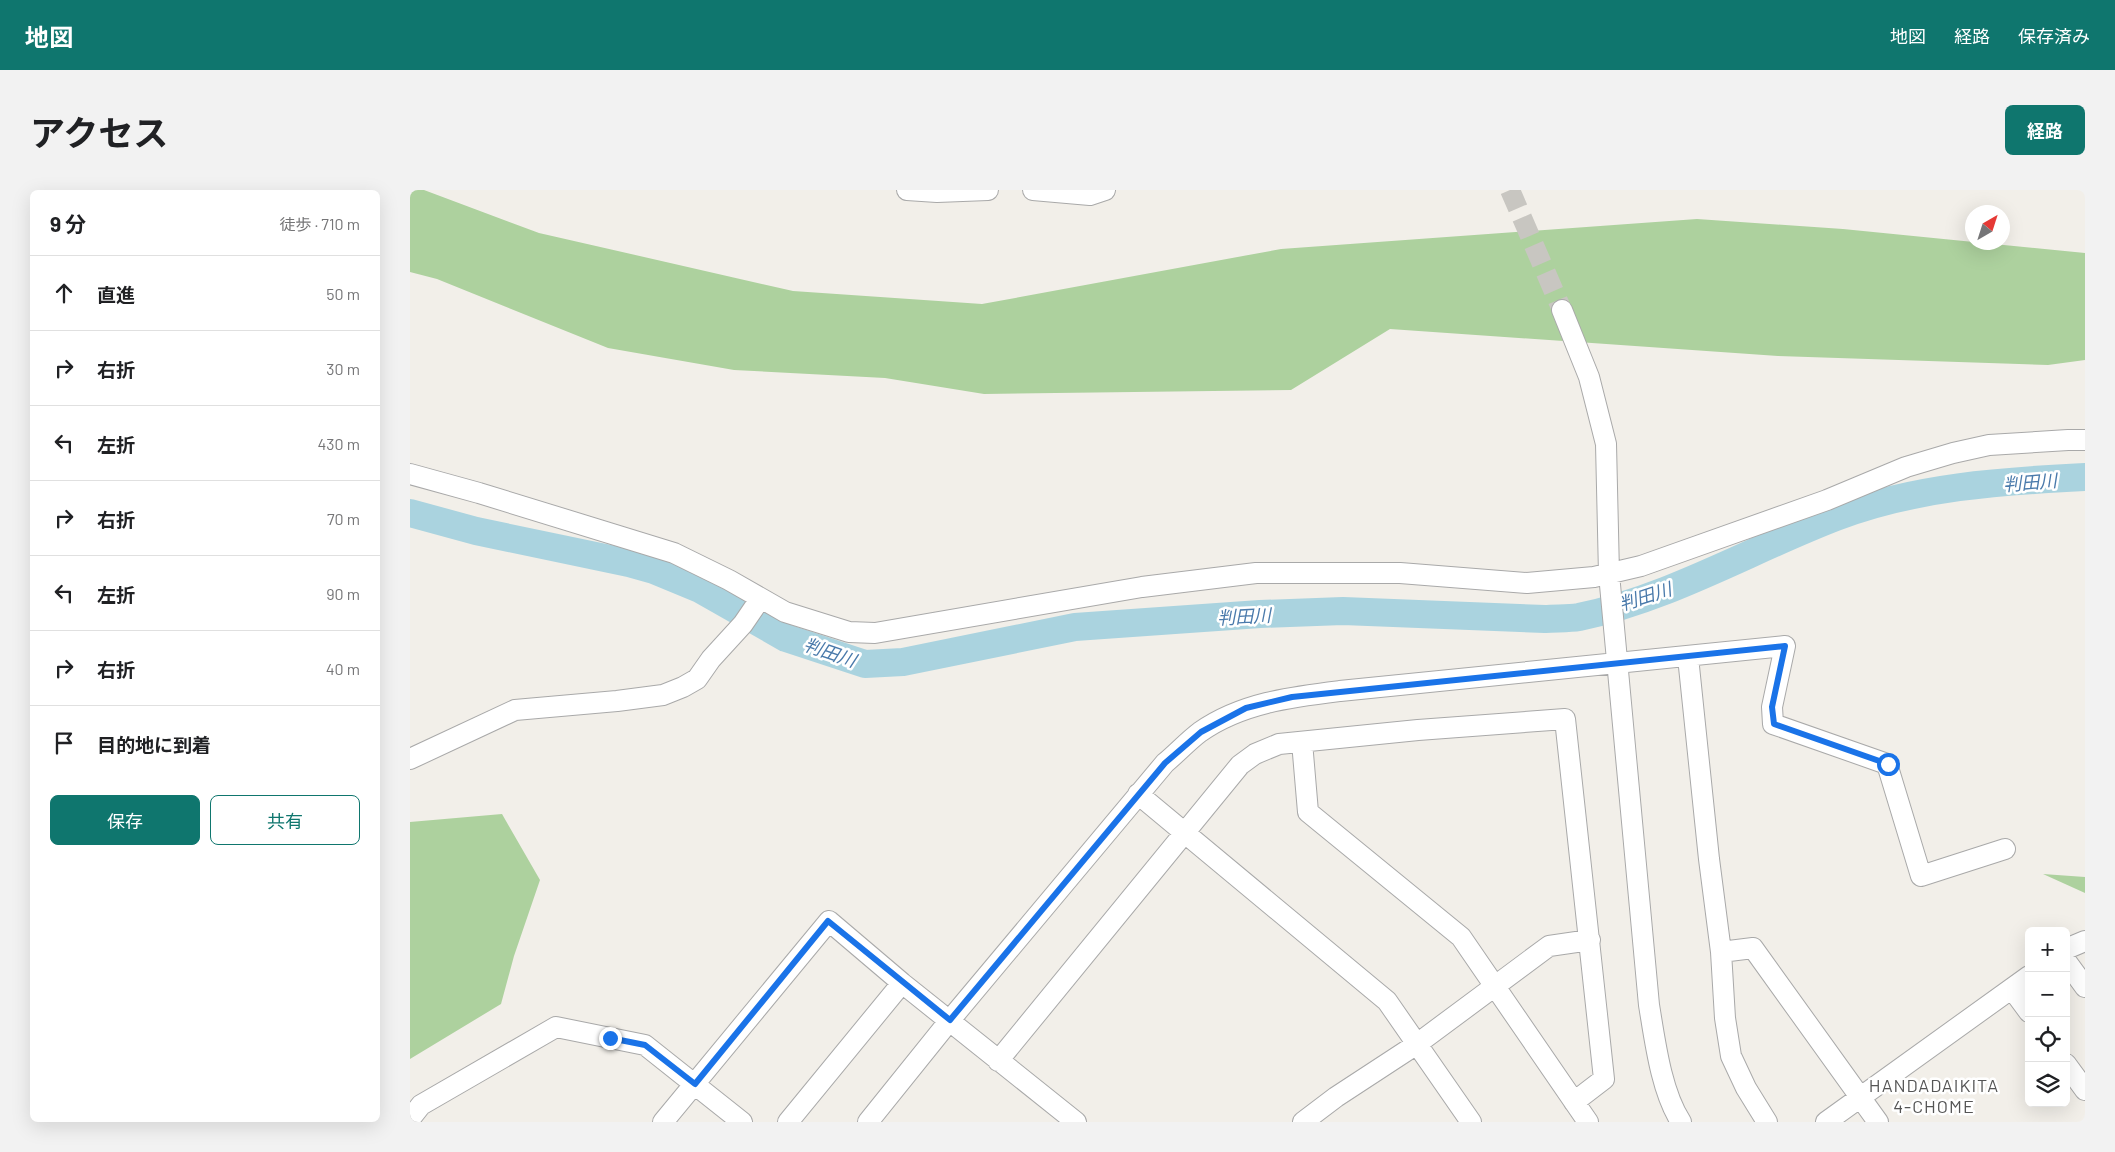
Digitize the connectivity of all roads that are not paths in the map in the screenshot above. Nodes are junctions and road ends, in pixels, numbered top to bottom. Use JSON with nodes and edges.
{"nodes":[{"id":1,"x":907,"y":190,"type":"edge"},
{"id":2,"x":988,"y":190,"type":"edge"},
{"id":3,"x":1033,"y":190,"type":"edge"},
{"id":4,"x":1105,"y":190,"type":"edge"},
{"id":5,"x":1562,"y":310,"type":"tunnel mouth"},
{"id":6,"x":2085,"y":440,"type":"edge"},
{"id":7,"x":410,"y":474,"type":"edge"},
{"id":8,"x":1610,"y":580,"type":"junction"},
{"id":9,"x":757,"y":603,"type":"junction"},
{"id":10,"x":1688,"y":657,"type":"junction"},
{"id":11,"x":1617,"y":664,"type":"junction"},
{"id":12,"x":1302,"y":742,"type":"junction"},
{"id":13,"x":410,"y":759,"type":"edge"},
{"id":14,"x":1138,"y":794,"type":"junction"},
{"id":15,"x":1185,"y":834,"type":"junction"},
{"id":16,"x":2005,"y":849,"type":"dead end"},
{"id":17,"x":1590,"y":940,"type":"junction"},
{"id":18,"x":2085,"y":941,"type":"edge"},
{"id":19,"x":2070,"y":947,"type":"edge"},
{"id":20,"x":1721,"y":952,"type":"junction"},
{"id":21,"x":2070,"y":967,"type":"edge"},
{"id":22,"x":2025,"y":979,"type":"edge"},
{"id":23,"x":902,"y":982,"type":"junction"},
{"id":24,"x":1494,"y":985,"type":"junction"},
{"id":25,"x":2085,"y":988,"type":"edge"},
{"id":26,"x":2012,"y":989,"type":"junction"},
{"id":27,"x":2025,"y":1007,"type":"edge"},
{"id":28,"x":950,"y":1020,"type":"junction"},
{"id":29,"x":1417,"y":1044,"type":"junction"},
{"id":30,"x":998,"y":1060,"type":"junction"},
{"id":31,"x":2070,"y":1069,"type":"edge"},
{"id":32,"x":695,"y":1084,"type":"junction"},
{"id":33,"x":2085,"y":1090,"type":"edge"},
{"id":34,"x":1860,"y":1098,"type":"junction"},
{"id":35,"x":1574,"y":1102,"type":"junction"},
{"id":36,"x":410,"y":1119,"type":"edge"},
{"id":37,"x":663,"y":1122,"type":"edge"},
{"id":38,"x":742,"y":1122,"type":"edge"},
{"id":39,"x":788,"y":1122,"type":"edge"},
{"id":40,"x":868,"y":1122,"type":"edge"},
{"id":41,"x":1076,"y":1122,"type":"edge"},
{"id":42,"x":1303,"y":1122,"type":"edge"},
{"id":43,"x":1471,"y":1122,"type":"edge"},
{"id":44,"x":1588,"y":1122,"type":"edge"},
{"id":45,"x":1681,"y":1122,"type":"edge"},
{"id":46,"x":1767,"y":1122,"type":"edge"},
{"id":47,"x":1826,"y":1122,"type":"edge"},
{"id":48,"x":1878,"y":1122,"type":"edge"}],
"edges":[{"from":1,"to":2,"type":"street"},
{"from":3,"to":4,"type":"street"},
{"from":5,"to":8,"type":"street"},
{"from":6,"to":8,"type":"street"},
{"from":7,"to":9,"type":"street"},
{"from":8,"to":9,"type":"street"},
{"from":8,"to":11,"type":"street"},
{"from":9,"to":13,"type":"street"},
{"from":10,"to":11,"type":"street"},
{"from":10,"to":16,"type":"street"},
{"from":10,"to":20,"type":"street"},
{"from":11,"to":14,"type":"street"},
{"from":11,"to":45,"type":"street"},
{"from":12,"to":15,"type":"street"},
{"from":12,"to":17,"type":"street"},
{"from":12,"to":24,"type":"street"},
{"from":14,"to":15,"type":"street"},
{"from":14,"to":28,"type":"street"},
{"from":15,"to":29,"type":"street"},
{"from":15,"to":30,"type":"street"},
{"from":17,"to":24,"type":"street"},
{"from":17,"to":35,"type":"street"},
{"from":18,"to":19,"type":"street"},
{"from":20,"to":34,"type":"street"},
{"from":20,"to":46,"type":"street"},
{"from":21,"to":25,"type":"street"},
{"from":22,"to":26,"type":"street"},
{"from":23,"to":28,"type":"street"},
{"from":23,"to":32,"type":"street"},
{"from":23,"to":39,"type":"street"},
{"from":24,"to":29,"type":"street"},
{"from":24,"to":35,"type":"street"},
{"from":26,"to":27,"type":"street"},
{"from":26,"to":34,"type":"street"},
{"from":28,"to":30,"type":"street"},
{"from":28,"to":40,"type":"street"},
{"from":29,"to":42,"type":"street"},
{"from":29,"to":43,"type":"street"},
{"from":30,"to":41,"type":"street"},
{"from":31,"to":33,"type":"street"},
{"from":32,"to":36,"type":"street"},
{"from":32,"to":37,"type":"street"},
{"from":32,"to":38,"type":"street"},
{"from":34,"to":47,"type":"street"},
{"from":34,"to":48,"type":"street"},
{"from":35,"to":44,"type":"street"}]}
